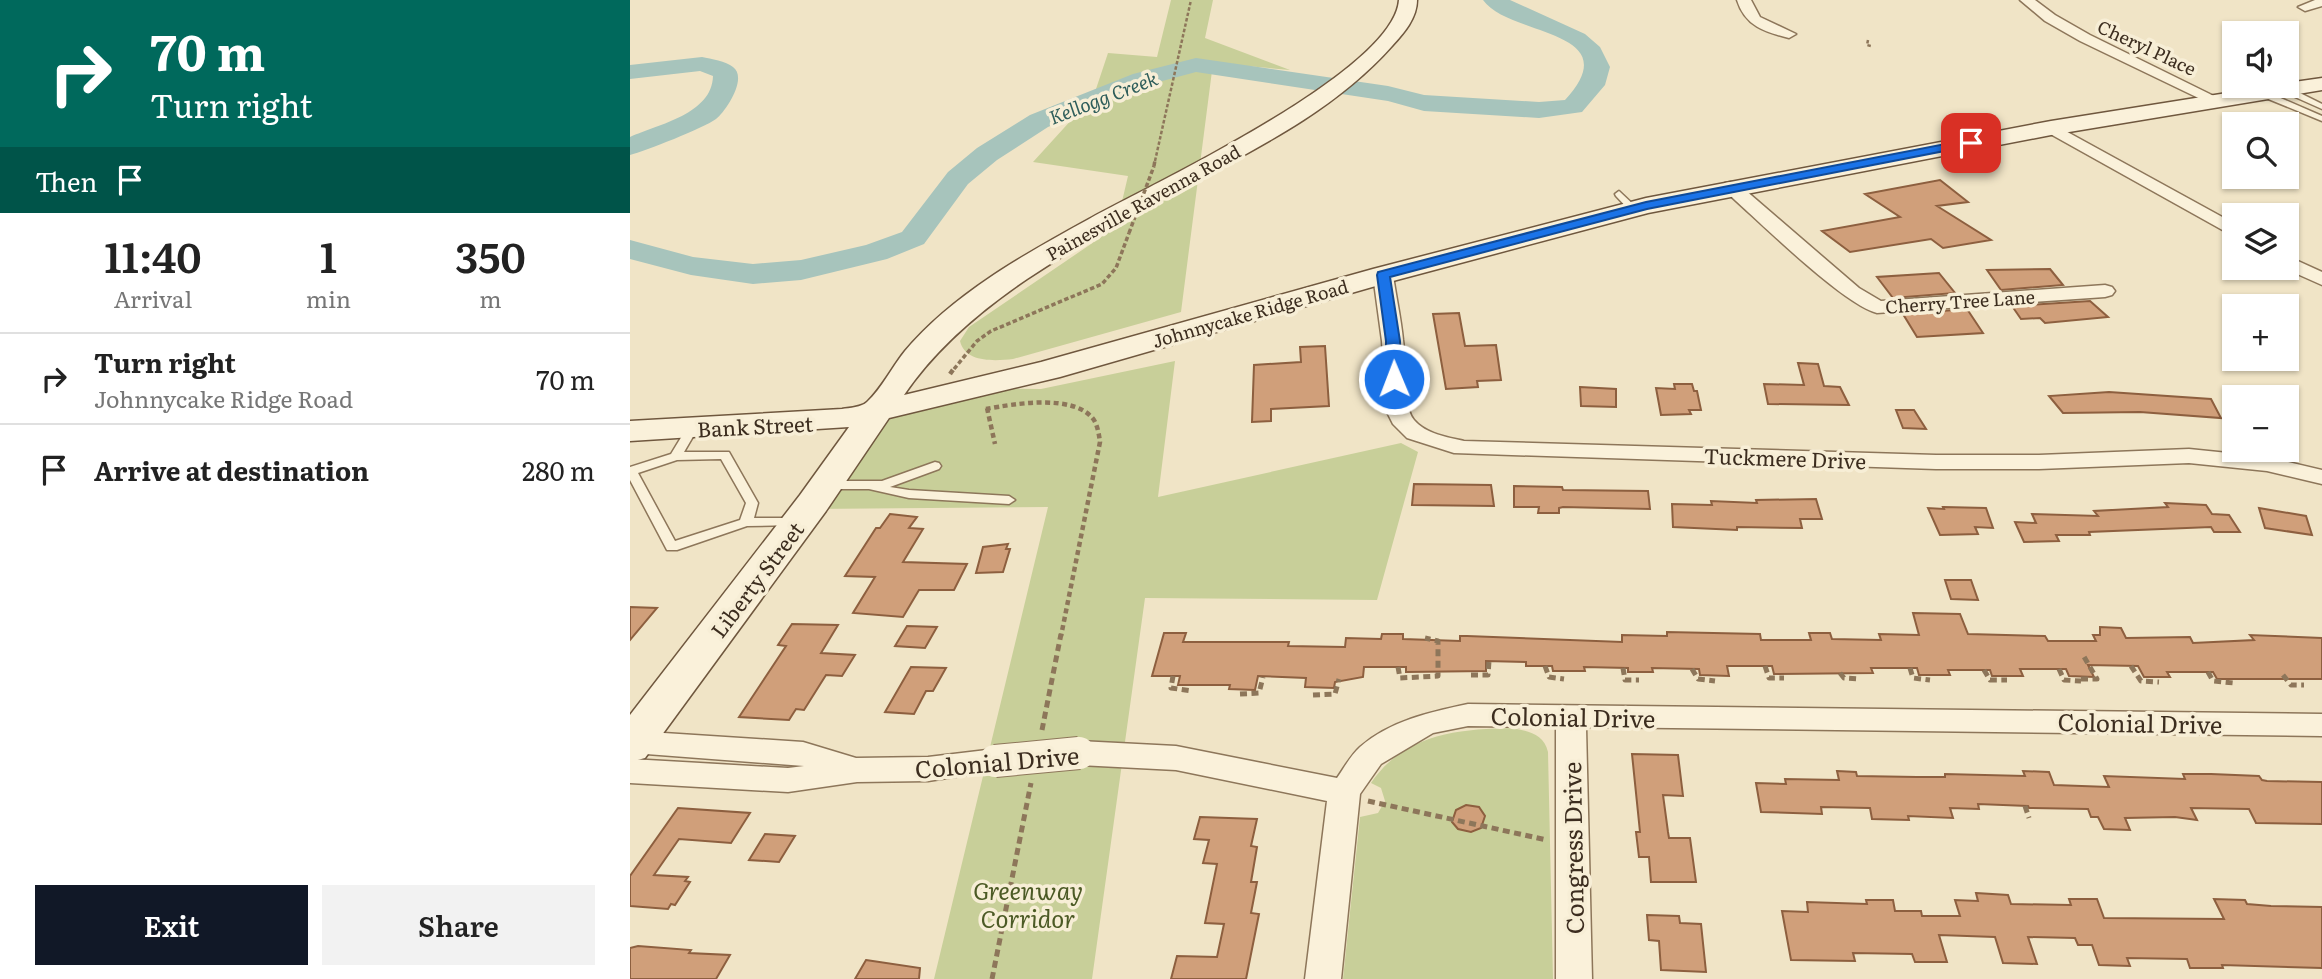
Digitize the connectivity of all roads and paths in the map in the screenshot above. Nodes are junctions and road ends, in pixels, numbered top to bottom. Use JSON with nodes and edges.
{"nodes":[{"id":1,"x":1191,"y":0,"type":"edge"},
{"id":2,"x":1408,"y":0,"type":"edge"},
{"id":3,"x":1744,"y":0,"type":"edge"},
{"id":4,"x":2027,"y":0,"type":"edge"},
{"id":5,"x":2322,"y":2,"type":"edge"},
{"id":6,"x":2305,"y":7,"type":"dead end"},
{"id":7,"x":1789,"y":34,"type":"dead end"},
{"id":8,"x":1868,"y":40,"type":"dead end"},
{"id":9,"x":1871,"y":46,"type":"dead end"},
{"id":10,"x":2322,"y":84,"type":"edge"},
{"id":11,"x":2299,"y":88,"type":"edge"},
{"id":12,"x":2299,"y":96,"type":"edge"},
{"id":13,"x":2241,"y":98,"type":"edge"},
{"id":14,"x":2274,"y":98,"type":"edge"},
{"id":15,"x":2218,"y":102,"type":"junction"},
{"id":16,"x":2322,"y":107,"type":"edge"},
{"id":17,"x":2305,"y":111,"type":"junction"},
{"id":18,"x":2322,"y":120,"type":"edge"},
{"id":19,"x":2051,"y":128,"type":"junction"},
{"id":20,"x":1731,"y":187,"type":"junction"},
{"id":21,"x":2222,"y":225,"type":"edge"},
{"id":22,"x":1129,"y":233,"type":"dead end"},
{"id":23,"x":2299,"y":268,"type":"edge"},
{"id":24,"x":1383,"y":275,"type":"junction"},
{"id":25,"x":2322,"y":279,"type":"edge"},
{"id":26,"x":2105,"y":291,"type":"dead end"},
{"id":27,"x":987,"y":408,"type":"dead end"},
{"id":28,"x":879,"y":411,"type":"junction"},
{"id":29,"x":630,"y":431,"type":"edge"},
{"id":30,"x":684,"y":442,"type":"junction"},
{"id":31,"x":1100,"y":442,"type":"dead end"},
{"id":32,"x":995,"y":444,"type":"dead end"},
{"id":33,"x":935,"y":466,"type":"dead end"},
{"id":34,"x":2322,"y":477,"type":"edge"},
{"id":35,"x":826,"y":485,"type":"junction"},
{"id":36,"x":874,"y":486,"type":"junction"},
{"id":37,"x":1009,"y":500,"type":"dead end"},
{"id":38,"x":746,"y":522,"type":"junction"},
{"id":39,"x":799,"y":522,"type":"junction"},
{"id":40,"x":1425,"y":638,"type":"dead end"},
{"id":41,"x":2083,"y":655,"type":"dead end"},
{"id":42,"x":1489,"y":661,"type":"dead end"},
{"id":43,"x":1545,"y":666,"type":"dead end"},
{"id":44,"x":1765,"y":666,"type":"dead end"},
{"id":45,"x":2131,"y":666,"type":"dead end"},
{"id":46,"x":1398,"y":667,"type":"dead end"},
{"id":47,"x":1623,"y":668,"type":"dead end"},
{"id":48,"x":1910,"y":668,"type":"dead end"},
{"id":49,"x":1692,"y":669,"type":"dead end"},
{"id":50,"x":2059,"y":669,"type":"dead end"},
{"id":51,"x":1984,"y":670,"type":"dead end"},
{"id":52,"x":2208,"y":672,"type":"dead end"},
{"id":53,"x":1840,"y":673,"type":"dead end"},
{"id":54,"x":1471,"y":675,"type":"dead end"},
{"id":55,"x":2283,"y":675,"type":"dead end"},
{"id":56,"x":1173,"y":676,"type":"dead end"},
{"id":57,"x":1264,"y":677,"type":"dead end"},
{"id":58,"x":1339,"y":678,"type":"dead end"},
{"id":59,"x":1784,"y":678,"type":"dead end"},
{"id":60,"x":1564,"y":679,"type":"dead end"},
{"id":61,"x":1859,"y":679,"type":"dead end"},
{"id":62,"x":1639,"y":680,"type":"dead end"},
{"id":63,"x":1930,"y":680,"type":"dead end"},
{"id":64,"x":2007,"y":680,"type":"dead end"},
{"id":65,"x":1715,"y":681,"type":"dead end"},
{"id":66,"x":2160,"y":682,"type":"dead end"},
{"id":67,"x":2234,"y":683,"type":"dead end"},
{"id":68,"x":2304,"y":685,"type":"dead end"},
{"id":69,"x":1192,"y":691,"type":"dead end"},
{"id":70,"x":1240,"y":694,"type":"dead end"},
{"id":71,"x":1313,"y":695,"type":"dead end"},
{"id":72,"x":1571,"y":717,"type":"junction"},
{"id":73,"x":2322,"y":725,"type":"edge"},
{"id":74,"x":1041,"y":737,"type":"dead end"},
{"id":75,"x":631,"y":753,"type":"edge"},
{"id":76,"x":1032,"y":778,"type":"dead end"},
{"id":77,"x":1354,"y":796,"type":"junction"},
{"id":78,"x":2025,"y":806,"type":"dead end"},
{"id":79,"x":2029,"y":818,"type":"dead end"},
{"id":80,"x":1572,"y":844,"type":"junction"},
{"id":81,"x":992,"y":979,"type":"edge"},
{"id":82,"x":1324,"y":979,"type":"edge"},
{"id":83,"x":1574,"y":979,"type":"edge"}],
"edges":[{"from":1,"to":22,"type":"path","bridge":true},
{"from":2,"to":28,"type":"main road","name":"Painesville Ravenna Road"},
{"from":3,"to":7,"type":"street"},
{"from":4,"to":15,"type":"street","name":"Cheryl Place"},
{"from":5,"to":6,"type":"street"},
{"from":8,"to":9,"type":"path"},
{"from":10,"to":11,"type":"main road","name":"Johnnycake Ridge Road"},
{"from":12,"to":16,"type":"lane"},
{"from":13,"to":15,"type":"main road","name":"Johnnycake Ridge Road"},
{"from":14,"to":17,"type":"lane"},
{"from":15,"to":19,"type":"main road","name":"Johnnycake Ridge Road"},
{"from":16,"to":17,"type":"lane"},
{"from":17,"to":18,"type":"lane"},
{"from":19,"to":20,"type":"main road","name":"Johnnycake Ridge Road"},
{"from":19,"to":21,"type":"street"},
{"from":20,"to":24,"type":"main road","name":"Johnnycake Ridge Road"},
{"from":20,"to":26,"type":"street","name":"Cherry Tree Lane"},
{"from":23,"to":25,"type":"street"},
{"from":24,"to":28,"type":"main road","name":"Johnnycake Ridge Road"},
{"from":24,"to":34,"type":"street","name":"Tuckmere Drive"},
{"from":27,"to":32,"type":"path"},
{"from":28,"to":30,"type":"main road","name":"Bank Street"},
{"from":28,"to":35,"type":"main road","name":"Liberty Street"},
{"from":29,"to":30,"type":"main road","name":"Bank Street"},
{"from":30,"to":38,"type":"lane"},
{"from":30,"to":38,"type":"lane"},
{"from":31,"to":74,"type":"path"},
{"from":33,"to":36,"type":"lane"},
{"from":35,"to":36,"type":"lane"},
{"from":35,"to":39,"type":"main road","name":"Liberty Street"},
{"from":36,"to":37,"type":"lane"},
{"from":38,"to":39,"type":"lane"},
{"from":39,"to":75,"type":"main road","name":"Liberty Street"},
{"from":40,"to":46,"type":"path"},
{"from":41,"to":50,"type":"path"},
{"from":42,"to":54,"type":"path"},
{"from":43,"to":60,"type":"path"},
{"from":44,"to":59,"type":"path"},
{"from":45,"to":66,"type":"path"},
{"from":47,"to":62,"type":"path"},
{"from":48,"to":63,"type":"path"},
{"from":49,"to":65,"type":"path"},
{"from":51,"to":64,"type":"path"},
{"from":52,"to":67,"type":"path"},
{"from":53,"to":61,"type":"path"},
{"from":55,"to":68,"type":"path"},
{"from":56,"to":69,"type":"path"},
{"from":57,"to":70,"type":"path"},
{"from":58,"to":71,"type":"path"},
{"from":72,"to":73,"type":"street","name":"Colonial Drive"},
{"from":72,"to":77,"type":"street","name":"Colonial Drive"},
{"from":72,"to":80,"type":"street","name":"Congress Drive"},
{"from":75,"to":77,"type":"street","name":"Colonial Drive","bridge":true},
{"from":76,"to":81,"type":"path"},
{"from":77,"to":80,"type":"path"},
{"from":77,"to":82,"type":"street"},
{"from":78,"to":79,"type":"path"},
{"from":80,"to":83,"type":"street","name":"Congress Drive"}]}
